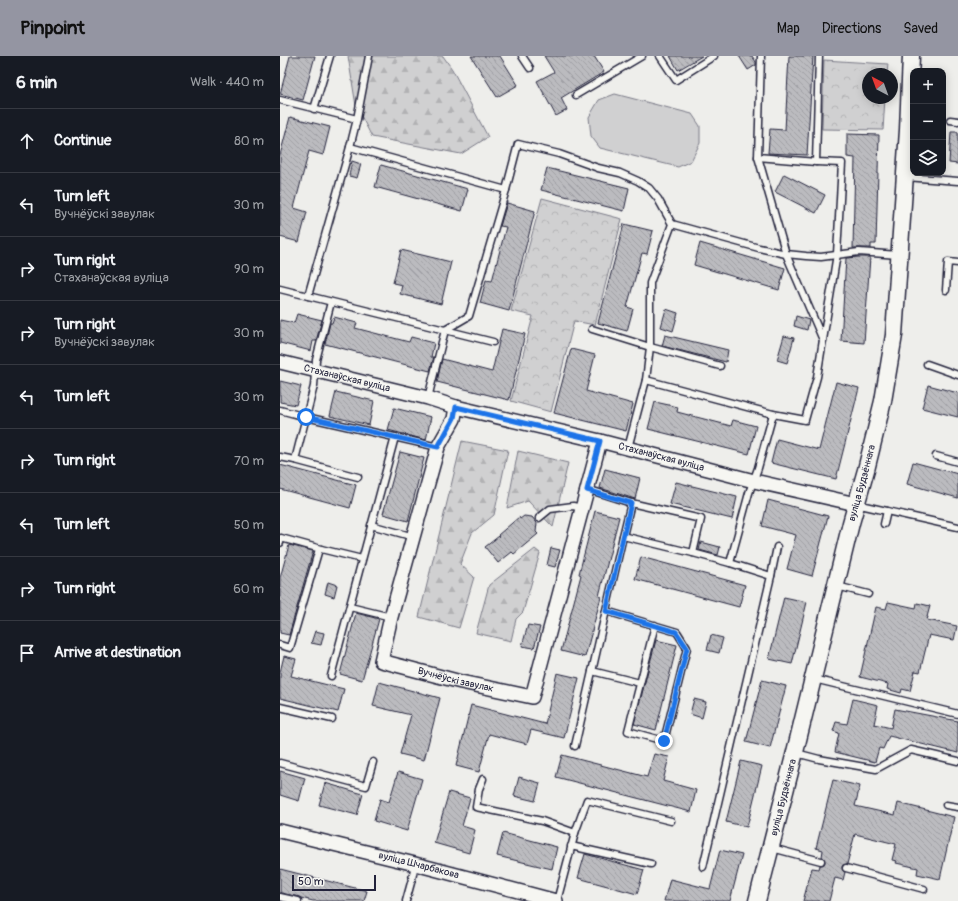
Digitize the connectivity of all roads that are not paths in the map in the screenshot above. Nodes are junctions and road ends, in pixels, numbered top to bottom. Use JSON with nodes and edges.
{"nodes":[{"id":1,"x":330,"y":56,"type":"edge"},
{"id":2,"x":369,"y":56,"type":"edge"},
{"id":3,"x":522,"y":56,"type":"edge"},
{"id":4,"x":642,"y":56,"type":"edge"},
{"id":5,"x":660,"y":56,"type":"edge"},
{"id":6,"x":714,"y":56,"type":"edge"},
{"id":7,"x":761,"y":56,"type":"edge"},
{"id":8,"x":819,"y":56,"type":"edge"},
{"id":9,"x":911,"y":56,"type":"edge"},
{"id":10,"x":530,"y":68,"type":"dead end"},
{"id":11,"x":576,"y":95,"type":"dead end"},
{"id":12,"x":280,"y":100,"type":"edge"},
{"id":13,"x":314,"y":109,"type":"junction"},
{"id":14,"x":357,"y":120,"type":"junction"},
{"id":15,"x":950,"y":120,"type":"dead end"},
{"id":16,"x":958,"y":121,"type":"edge"},
{"id":17,"x":350,"y":147,"type":"junction"},
{"id":18,"x":758,"y":157,"type":"junction"},
{"id":19,"x":816,"y":162,"type":"junction"},
{"id":20,"x":905,"y":177,"type":"junction"},
{"id":21,"x":958,"y":181,"type":"edge"},
{"id":22,"x":506,"y":190,"type":"junction"},
{"id":23,"x":672,"y":224,"type":"junction"},
{"id":24,"x":786,"y":254,"type":"junction"},
{"id":25,"x":837,"y":254,"type":"junction"},
{"id":26,"x":900,"y":255,"type":"junction"},
{"id":27,"x":958,"y":263,"type":"edge"},
{"id":28,"x":280,"y":289,"type":"edge"},
{"id":29,"x":946,"y":290,"type":"dead end"},
{"id":30,"x":308,"y":296,"type":"junction"},
{"id":31,"x":331,"y":302,"type":"junction"},
{"id":32,"x":592,"y":329,"type":"dead end"},
{"id":33,"x":445,"y":330,"type":"junction"},
{"id":34,"x":493,"y":342,"type":"dead end"},
{"id":35,"x":824,"y":342,"type":"junction"},
{"id":36,"x":650,"y":347,"type":"junction"},
{"id":37,"x":280,"y":362,"type":"edge"},
{"id":38,"x":927,"y":364,"type":"dead end"},
{"id":39,"x":720,"y":366,"type":"dead end"},
{"id":40,"x":315,"y":370,"type":"junction"},
{"id":41,"x":958,"y":375,"type":"edge"},
{"id":42,"x":646,"y":380,"type":"junction"},
{"id":43,"x":428,"y":398,"type":"junction"},
{"id":44,"x":456,"y":407,"type":"junction"},
{"id":45,"x":280,"y":410,"type":"edge"},
{"id":46,"x":773,"y":414,"type":"junction"},
{"id":47,"x":306,"y":417,"type":"junction"},
{"id":48,"x":395,"y":437,"type":"junction"},
{"id":49,"x":600,"y":441,"type":"junction"},
{"id":50,"x":438,"y":447,"type":"junction"},
{"id":51,"x":628,"y":448,"type":"junction"},
{"id":52,"x":936,"y":456,"type":"dead end"},
{"id":53,"x":280,"y":457,"type":"edge"},
{"id":54,"x":294,"y":460,"type":"junction"},
{"id":55,"x":958,"y":462,"type":"edge"},
{"id":56,"x":358,"y":477,"type":"dead end"},
{"id":57,"x":754,"y":480,"type":"junction"},
{"id":58,"x":587,"y":490,"type":"junction"},
{"id":59,"x":631,"y":503,"type":"junction"},
{"id":60,"x":856,"y":504,"type":"junction"},
{"id":61,"x":582,"y":508,"type":"junction"},
{"id":62,"x":887,"y":511,"type":"junction"},
{"id":63,"x":539,"y":518,"type":"dead end"},
{"id":64,"x":371,"y":524,"type":"junction"},
{"id":65,"x":884,"y":524,"type":"dead end"},
{"id":66,"x":958,"y":526,"type":"edge"},
{"id":67,"x":623,"y":536,"type":"junction"},
{"id":68,"x":414,"y":537,"type":"junction"},
{"id":69,"x":280,"y":542,"type":"edge"},
{"id":70,"x":777,"y":547,"type":"dead end"},
{"id":71,"x":321,"y":549,"type":"junction"},
{"id":72,"x":693,"y":553,"type":"junction"},
{"id":73,"x":362,"y":559,"type":"junction"},
{"id":74,"x":730,"y":563,"type":"junction"},
{"id":75,"x":771,"y":576,"type":"junction"},
{"id":76,"x":835,"y":586,"type":"junction"},
{"id":77,"x":868,"y":594,"type":"dead end"},
{"id":78,"x":350,"y":607,"type":"junction"},
{"id":79,"x":606,"y":611,"type":"junction"},
{"id":80,"x":391,"y":617,"type":"junction"},
{"id":81,"x":655,"y":625,"type":"junction"},
{"id":82,"x":280,"y":645,"type":"edge"},
{"id":83,"x":592,"y":671,"type":"junction"},
{"id":84,"x":331,"y":676,"type":"dead end"},
{"id":85,"x":813,"y":678,"type":"junction"},
{"id":86,"x":640,"y":683,"type":"junction"},
{"id":87,"x":280,"y":707,"type":"edge"},
{"id":88,"x":958,"y":714,"type":"edge"},
{"id":89,"x":332,"y":719,"type":"dead end"},
{"id":90,"x":575,"y":746,"type":"dead end"},
{"id":91,"x":795,"y":752,"type":"junction"},
{"id":92,"x":958,"y":761,"type":"edge"},
{"id":93,"x":373,"y":762,"type":"dead end"},
{"id":94,"x":280,"y":763,"type":"edge"},
{"id":95,"x":482,"y":779,"type":"dead end"},
{"id":96,"x":946,"y":804,"type":"dead end"},
{"id":97,"x":958,"y":807,"type":"edge"},
{"id":98,"x":671,"y":821,"type":"dead end"},
{"id":99,"x":280,"y":832,"type":"edge"},
{"id":100,"x":575,"y":833,"type":"junction"},
{"id":101,"x":571,"y":846,"type":"junction"},
{"id":102,"x":770,"y":848,"type":"junction"},
{"id":103,"x":821,"y":861,"type":"dead end"},
{"id":104,"x":415,"y":864,"type":"junction"},
{"id":105,"x":651,"y":864,"type":"dead end"},
{"id":106,"x":702,"y":867,"type":"dead end"},
{"id":107,"x":846,"y":868,"type":"dead end"},
{"id":108,"x":924,"y":889,"type":"dead end"},
{"id":109,"x":280,"y":897,"type":"edge"},
{"id":110,"x":298,"y":901,"type":"edge"},
{"id":111,"x":406,"y":901,"type":"edge"},
{"id":112,"x":557,"y":901,"type":"edge"},
{"id":113,"x":757,"y":901,"type":"edge"}],
"edges":[{"from":1,"to":13,"type":"lane"},
{"from":2,"to":14,"type":"lane"},
{"from":3,"to":10,"type":"lane"},
{"from":4,"to":11,"type":"lane"},
{"from":5,"to":6,"type":"lane"},
{"from":7,"to":18,"type":"lane"},
{"from":8,"to":19,"type":"lane"},
{"from":9,"to":20,"type":"street","name":"вуліца Будзённага"},
{"from":12,"to":13,"type":"lane"},
{"from":13,"to":14,"type":"lane"},
{"from":14,"to":17,"type":"lane"},
{"from":15,"to":16,"type":"lane"},
{"from":17,"to":22,"type":"lane"},
{"from":17,"to":30,"type":"lane"},
{"from":18,"to":19,"type":"lane"},
{"from":18,"to":24,"type":"lane"},
{"from":19,"to":25,"type":"lane"},
{"from":20,"to":21,"type":"lane"},
{"from":20,"to":26,"type":"street","name":"вуліца Будзённага"},
{"from":22,"to":23,"type":"lane"},
{"from":22,"to":33,"type":"lane"},
{"from":23,"to":24,"type":"lane"},
{"from":23,"to":36,"type":"lane"},
{"from":24,"to":25,"type":"lane"},
{"from":24,"to":35,"type":"lane"},
{"from":25,"to":26,"type":"lane"},
{"from":25,"to":35,"type":"lane"},
{"from":26,"to":60,"type":"street","name":"вуліца Будзённага"},
{"from":27,"to":29,"type":"lane"},
{"from":28,"to":30,"type":"lane"},
{"from":30,"to":31,"type":"lane"},
{"from":31,"to":33,"type":"lane"},
{"from":31,"to":40,"type":"lane"},
{"from":32,"to":36,"type":"lane"},
{"from":33,"to":34,"type":"lane"},
{"from":33,"to":43,"type":"lane"},
{"from":35,"to":46,"type":"lane"},
{"from":36,"to":39,"type":"lane"},
{"from":36,"to":42,"type":"lane"},
{"from":37,"to":40,"type":"street","name":"Стаханаўская вуліца"},
{"from":38,"to":41,"type":"lane"},
{"from":40,"to":43,"type":"street","name":"Стаханаўская вуліца"},
{"from":40,"to":47,"type":"lane"},
{"from":42,"to":46,"type":"lane"},
{"from":42,"to":51,"type":"lane"},
{"from":43,"to":44,"type":"street","name":"Стаханаўская вуліца"},
{"from":44,"to":49,"type":"street","name":"Стаханаўская вуліца"},
{"from":44,"to":50,"type":"street","name":"Вучнёўскі завулак"},
{"from":45,"to":47,"type":"lane"},
{"from":46,"to":57,"type":"lane"},
{"from":47,"to":48,"type":"lane"},
{"from":47,"to":54,"type":"lane"},
{"from":48,"to":50,"type":"lane"},
{"from":48,"to":64,"type":"lane"},
{"from":49,"to":51,"type":"street","name":"Стаханаўская вуліца"},
{"from":49,"to":58,"type":"street","name":"Вучнёўскі завулак"},
{"from":50,"to":68,"type":"street","name":"Вучнёўскі завулак"},
{"from":51,"to":57,"type":"street","name":"Стаханаўская вуліца"},
{"from":52,"to":55,"type":"lane"},
{"from":53,"to":54,"type":"lane"},
{"from":54,"to":56,"type":"lane"},
{"from":57,"to":60,"type":"street","name":"Стаханаўская вуліца"},
{"from":57,"to":74,"type":"lane"},
{"from":58,"to":59,"type":"lane"},
{"from":58,"to":61,"type":"street","name":"Вучнёўскі завулак"},
{"from":59,"to":67,"type":"lane"},
{"from":59,"to":72,"type":"lane"},
{"from":60,"to":62,"type":"lane"},
{"from":60,"to":76,"type":"street","name":"вуліца Будзённага"},
{"from":61,"to":63,"type":"lane"},
{"from":61,"to":80,"type":"street","name":"Вучнёўскі завулак"},
{"from":62,"to":65,"type":"lane"},
{"from":62,"to":66,"type":"lane"},
{"from":64,"to":68,"type":"lane"},
{"from":64,"to":73,"type":"lane"},
{"from":67,"to":72,"type":"lane"},
{"from":67,"to":79,"type":"lane"},
{"from":68,"to":80,"type":"street","name":"Вучнёўскі завулак"},
{"from":69,"to":71,"type":"lane"},
{"from":70,"to":75,"type":"lane"},
{"from":71,"to":73,"type":"lane"},
{"from":71,"to":82,"type":"lane"},
{"from":72,"to":74,"type":"lane"},
{"from":73,"to":78,"type":"lane"},
{"from":74,"to":75,"type":"lane"},
{"from":75,"to":106,"type":"lane"},
{"from":76,"to":77,"type":"lane"},
{"from":76,"to":85,"type":"street","name":"вуліца Будзённага"},
{"from":78,"to":80,"type":"lane"},
{"from":78,"to":84,"type":"lane"},
{"from":79,"to":81,"type":"lane"},
{"from":79,"to":83,"type":"lane"},
{"from":81,"to":86,"type":"lane"},
{"from":81,"to":86,"type":"lane"},
{"from":83,"to":86,"type":"lane"},
{"from":83,"to":90,"type":"lane"},
{"from":85,"to":88,"type":"lane"},
{"from":85,"to":91,"type":"street","name":"вуліца Будзённага"},
{"from":87,"to":89,"type":"lane"},
{"from":91,"to":92,"type":"lane"},
{"from":91,"to":102,"type":"street","name":"вуліца Будзённага"},
{"from":93,"to":94,"type":"lane"},
{"from":95,"to":100,"type":"lane"},
{"from":96,"to":97,"type":"lane"},
{"from":98,"to":100,"type":"lane"},
{"from":99,"to":104,"type":"street","name":"вуліца Шчарбакова"},
{"from":100,"to":101,"type":"lane"},
{"from":101,"to":105,"type":"lane"},
{"from":101,"to":112,"type":"lane"},
{"from":102,"to":103,"type":"lane"},
{"from":102,"to":113,"type":"street","name":"вуліца Будзённага"},
{"from":104,"to":111,"type":"lane"},
{"from":104,"to":112,"type":"street","name":"вуліца Шчарбакова"},
{"from":107,"to":108,"type":"lane"},
{"from":109,"to":110,"type":"lane"}]}
